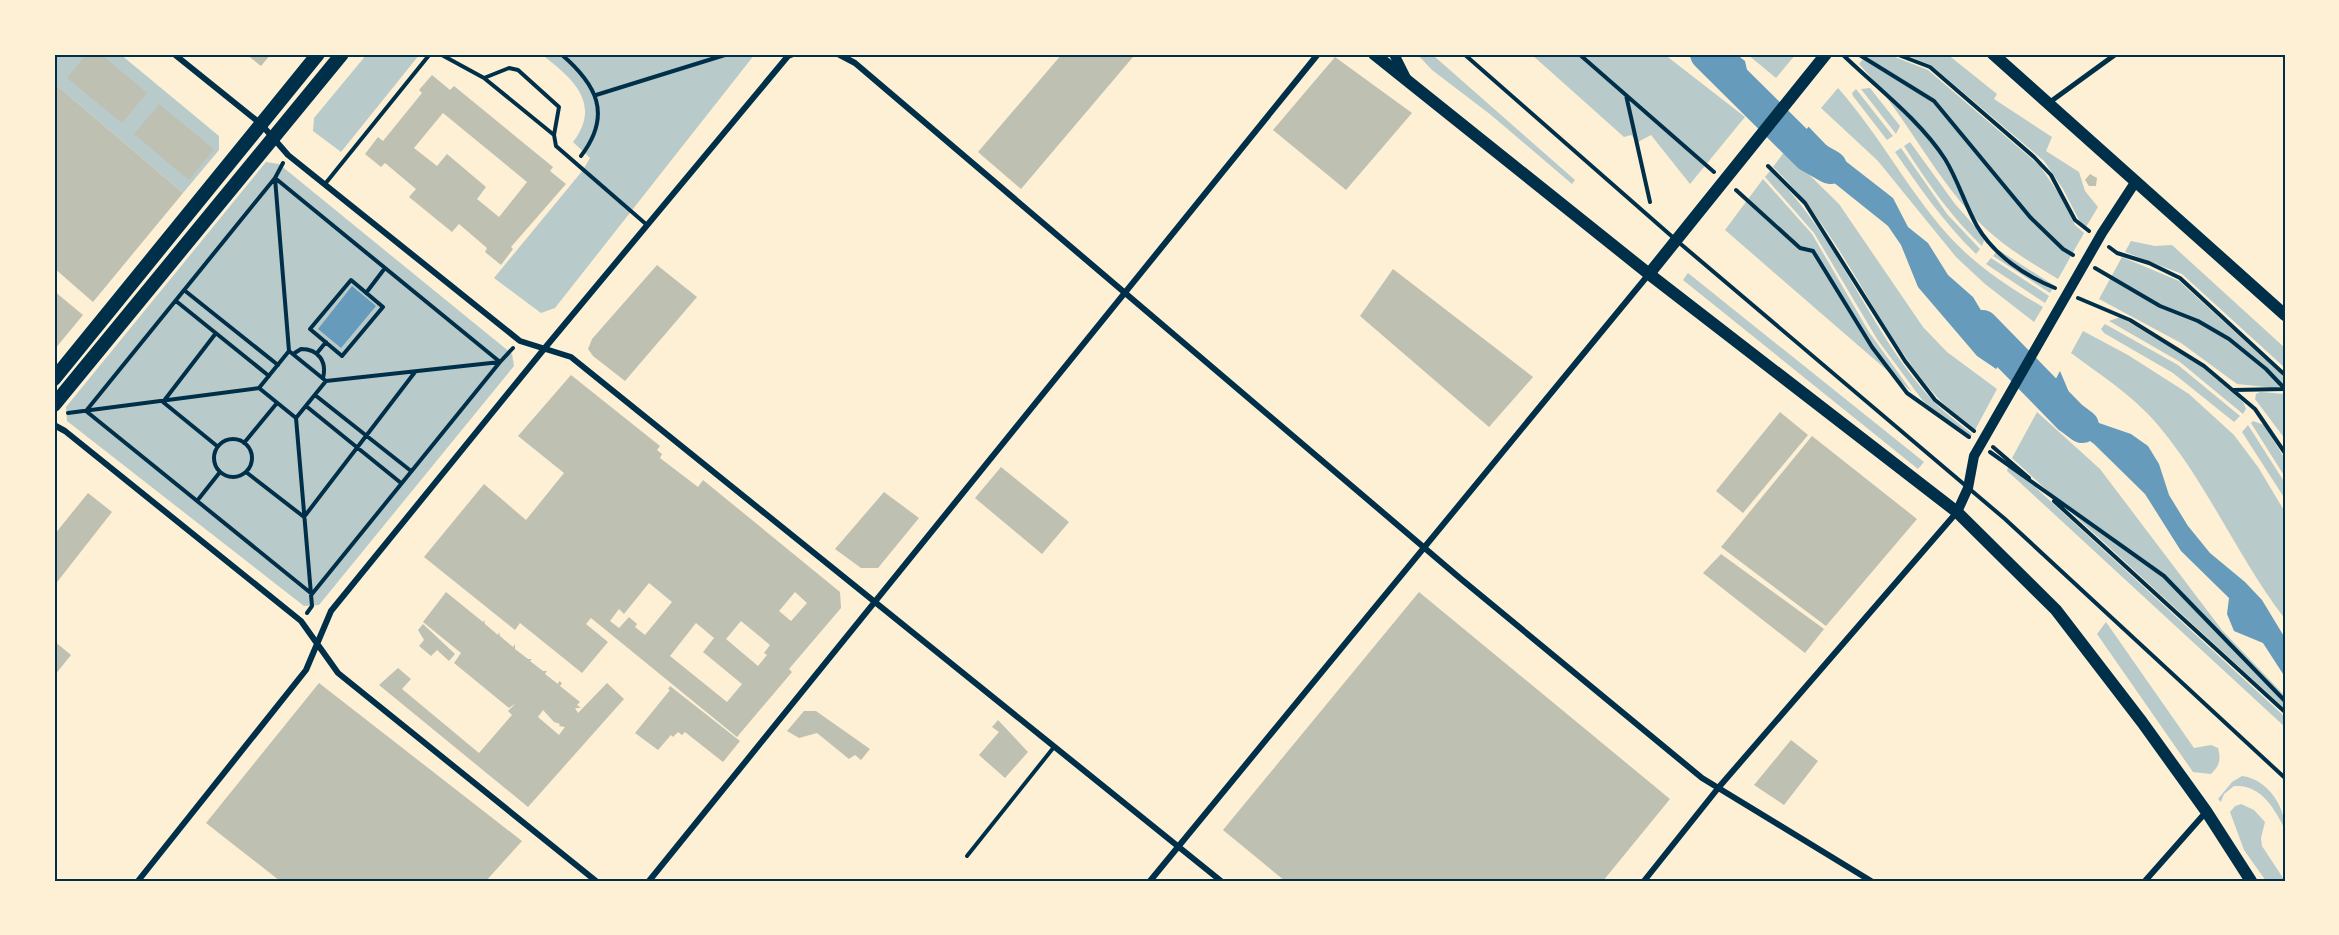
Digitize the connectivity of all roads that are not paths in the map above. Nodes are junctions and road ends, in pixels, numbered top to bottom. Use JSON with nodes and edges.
{"nodes":[{"id":1,"x":174,"y":54,"type":"edge"},
{"id":2,"x":318,"y":54,"type":"edge"},
{"id":3,"x":342,"y":54,"type":"edge"},
{"id":4,"x":430,"y":54,"type":"edge"},
{"id":5,"x":440,"y":54,"type":"edge"},
{"id":6,"x":793,"y":54,"type":"edge"},
{"id":7,"x":838,"y":54,"type":"edge"},
{"id":8,"x":1318,"y":54,"type":"edge"},
{"id":9,"x":1374,"y":54,"type":"edge"},
{"id":10,"x":1394,"y":54,"type":"edge"},
{"id":11,"x":1464,"y":54,"type":"edge"},
{"id":12,"x":1826,"y":54,"type":"edge"},
{"id":13,"x":1993,"y":54,"type":"edge"},
{"id":14,"x":2116,"y":54,"type":"edge"},
{"id":15,"x":484,"y":78,"type":"junction"},
{"id":16,"x":1408,"y":81,"type":"junction"},
{"id":17,"x":2050,"y":102,"type":"junction"},
{"id":18,"x":261,"y":124,"type":"junction"},
{"id":19,"x":554,"y":135,"type":"junction"},
{"id":20,"x":273,"y":137,"type":"junction"},
{"id":21,"x":2136,"y":181,"type":"junction"},
{"id":22,"x":324,"y":184,"type":"junction"},
{"id":23,"x":647,"y":225,"type":"junction"},
{"id":24,"x":1676,"y":240,"type":"junction"},
{"id":25,"x":1649,"y":274,"type":"junction"},
{"id":26,"x":1126,"y":295,"type":"junction"},
{"id":27,"x":2285,"y":315,"type":"edge"},
{"id":28,"x":544,"y":349,"type":"junction"},
{"id":29,"x":54,"y":379,"type":"edge"},
{"id":30,"x":59,"y":409,"type":"edge"},
{"id":31,"x":54,"y":425,"type":"edge"},
{"id":32,"x":1968,"y":488,"type":"junction"},
{"id":33,"x":1956,"y":512,"type":"junction"},
{"id":34,"x":1425,"y":547,"type":"junction"},
{"id":35,"x":876,"y":604,"type":"junction"},
{"id":36,"x":319,"y":644,"type":"junction"},
{"id":37,"x":1054,"y":747,"type":"junction"},
{"id":38,"x":2285,"y":778,"type":"edge"},
{"id":39,"x":1719,"y":787,"type":"junction"},
{"id":40,"x":2206,"y":811,"type":"junction"},
{"id":41,"x":1178,"y":847,"type":"junction"},
{"id":42,"x":968,"y":856,"type":"dead end"},
{"id":43,"x":138,"y":881,"type":"edge"},
{"id":44,"x":596,"y":881,"type":"edge"},
{"id":45,"x":649,"y":881,"type":"edge"},
{"id":46,"x":1150,"y":881,"type":"edge"},
{"id":47,"x":1221,"y":881,"type":"edge"},
{"id":48,"x":1644,"y":881,"type":"edge"},
{"id":49,"x":1871,"y":881,"type":"edge"},
{"id":50,"x":2145,"y":881,"type":"edge"},
{"id":51,"x":2252,"y":881,"type":"edge"}],
"edges":[{"from":1,"to":18,"type":"street"},
{"from":2,"to":18,"type":"main road"},
{"from":3,"to":20,"type":"main road"},
{"from":4,"to":22,"type":"lane"},
{"from":5,"to":15,"type":"lane"},
{"from":6,"to":23,"type":"street"},
{"from":7,"to":26,"type":"street"},
{"from":8,"to":26,"type":"street"},
{"from":9,"to":16,"type":"main road"},
{"from":10,"to":16,"type":"street"},
{"from":11,"to":24,"type":"lane"},
{"from":12,"to":24,"type":"main road"},
{"from":13,"to":17,"type":"main road"},
{"from":14,"to":17,"type":"street"},
{"from":15,"to":19,"type":"lane"},
{"from":15,"to":19,"type":"lane"},
{"from":16,"to":25,"type":"main road"},
{"from":17,"to":21,"type":"main road"},
{"from":18,"to":20,"type":"street"},
{"from":18,"to":29,"type":"main road"},
{"from":19,"to":23,"type":"lane"},
{"from":20,"to":22,"type":"street"},
{"from":20,"to":30,"type":"main road"},
{"from":21,"to":27,"type":"main road"},
{"from":21,"to":32,"type":"street"},
{"from":22,"to":28,"type":"street"},
{"from":23,"to":28,"type":"street"},
{"from":24,"to":25,"type":"main road"},
{"from":24,"to":32,"type":"lane"},
{"from":25,"to":33,"type":"main road"},
{"from":25,"to":34,"type":"street"},
{"from":26,"to":34,"type":"street"},
{"from":26,"to":35,"type":"street"},
{"from":28,"to":35,"type":"street"},
{"from":28,"to":36,"type":"street"},
{"from":31,"to":36,"type":"street"},
{"from":32,"to":33,"type":"street"},
{"from":32,"to":38,"type":"lane"},
{"from":33,"to":39,"type":"street"},
{"from":33,"to":40,"type":"main road"},
{"from":34,"to":39,"type":"street"},
{"from":34,"to":41,"type":"street"},
{"from":35,"to":37,"type":"street"},
{"from":35,"to":45,"type":"street"},
{"from":36,"to":43,"type":"street"},
{"from":36,"to":44,"type":"street"},
{"from":37,"to":41,"type":"street"},
{"from":37,"to":42,"type":"lane"},
{"from":39,"to":48,"type":"street"},
{"from":39,"to":49,"type":"street"},
{"from":40,"to":50,"type":"street"},
{"from":40,"to":51,"type":"main road"},
{"from":41,"to":46,"type":"street"},
{"from":41,"to":47,"type":"street"}]}
